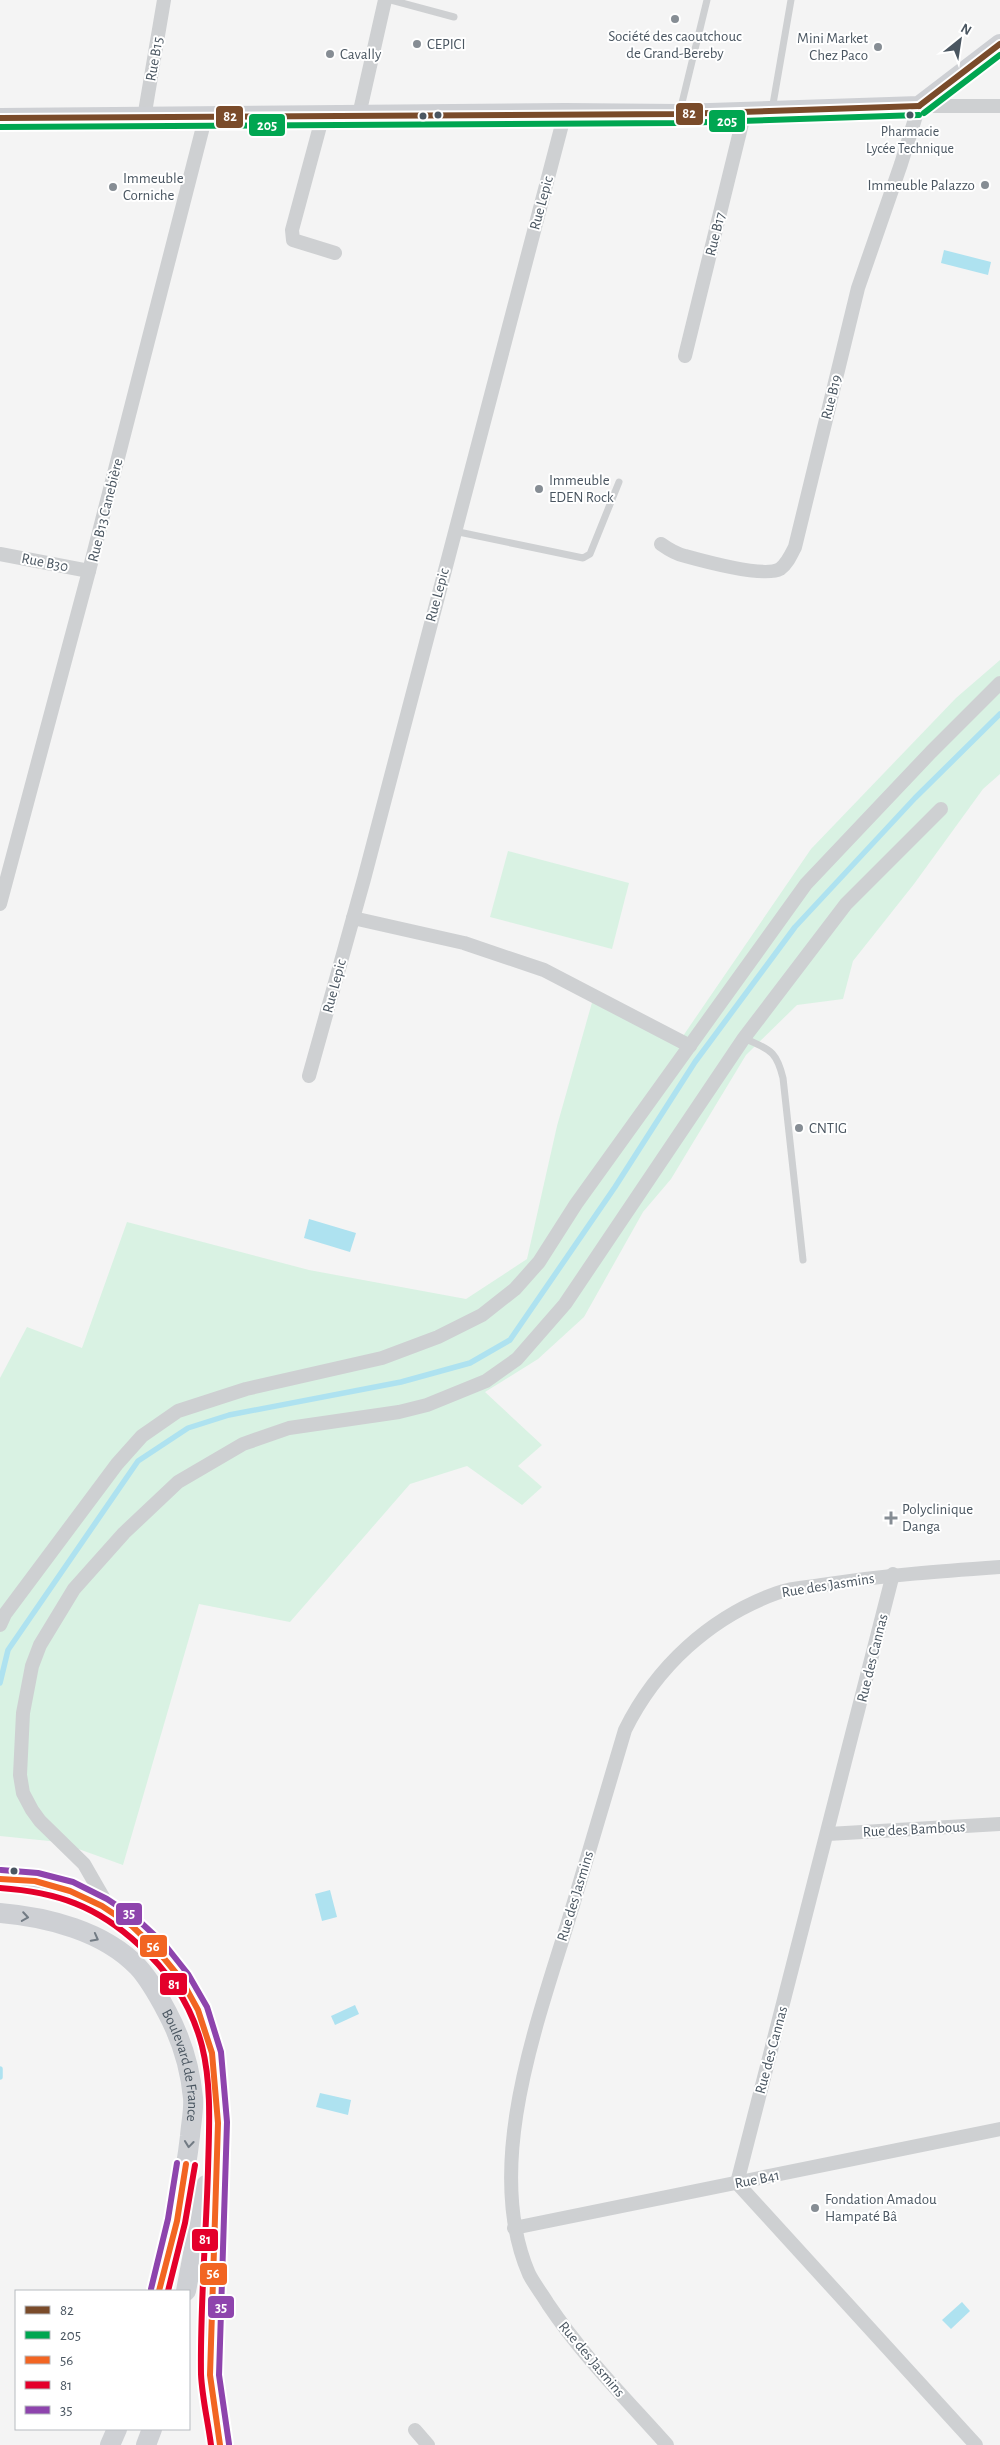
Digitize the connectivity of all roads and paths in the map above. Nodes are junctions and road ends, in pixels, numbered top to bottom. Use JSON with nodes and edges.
{"nodes":[{"id":1,"x":164,"y":0,"type":"edge"},
{"id":2,"x":385,"y":0,"type":"edge"},
{"id":3,"x":391,"y":0,"type":"edge"},
{"id":4,"x":707,"y":0,"type":"edge"},
{"id":5,"x":791,"y":0,"type":"edge"},
{"id":6,"x":454,"y":17,"type":"dead end"},
{"id":7,"x":1000,"y":44,"type":"edge"},
{"id":8,"x":919,"y":106,"type":"junction"},
{"id":9,"x":1000,"y":106,"type":"edge"},
{"id":10,"x":772,"y":110,"type":"junction"},
{"id":11,"x":745,"y":111,"type":"junction"},
{"id":12,"x":565,"y":113,"type":"junction"},
{"id":13,"x":680,"y":114,"type":"junction"},
{"id":14,"x":206,"y":115,"type":"junction"},
{"id":15,"x":323,"y":115,"type":"junction"},
{"id":16,"x":359,"y":115,"type":"junction"},
{"id":17,"x":0,"y":118,"type":"edge"},
{"id":18,"x":144,"y":118,"type":"junction"},
{"id":19,"x":335,"y":254,"type":"dead end"},
{"id":20,"x":685,"y":356,"type":"dead end"},
{"id":21,"x":619,"y":482,"type":"dead end"},
{"id":22,"x":454,"y":531,"type":"junction"},
{"id":23,"x":661,"y":544,"type":"dead end"},
{"id":24,"x":0,"y":554,"type":"edge"},
{"id":25,"x":89,"y":571,"type":"junction"},
{"id":26,"x":1000,"y":683,"type":"edge"},
{"id":27,"x":941,"y":808,"type":"dead end"},
{"id":28,"x":0,"y":904,"type":"edge"},
{"id":29,"x":353,"y":918,"type":"junction"},
{"id":30,"x":744,"y":1038,"type":"junction"},
{"id":31,"x":690,"y":1046,"type":"junction"},
{"id":32,"x":309,"y":1076,"type":"dead end"},
{"id":33,"x":803,"y":1260,"type":"dead end"},
{"id":34,"x":1000,"y":1567,"type":"edge"},
{"id":35,"x":893,"y":1574,"type":"junction"},
{"id":36,"x":0,"y":1625,"type":"edge"},
{"id":37,"x":1000,"y":1824,"type":"edge"},
{"id":38,"x":828,"y":1834,"type":"junction"},
{"id":39,"x":0,"y":1879,"type":"edge"},
{"id":40,"x":111,"y":1911,"type":"junction"},
{"id":41,"x":0,"y":1913,"type":"edge"},
{"id":42,"x":218,"y":2123,"type":"junction"},
{"id":43,"x":1000,"y":2129,"type":"edge"},
{"id":44,"x":737,"y":2183,"type":"junction"},
{"id":45,"x":514,"y":2228,"type":"junction"},
{"id":46,"x":159,"y":2290,"type":"edge"},
{"id":47,"x":186,"y":2290,"type":"edge"},
{"id":48,"x":117,"y":2430,"type":"edge"},
{"id":49,"x":152,"y":2430,"type":"edge"},
{"id":50,"x":416,"y":2430,"type":"dead end"},
{"id":51,"x":110,"y":2445,"type":"edge"},
{"id":52,"x":146,"y":2445,"type":"edge"},
{"id":53,"x":220,"y":2445,"type":"edge"},
{"id":54,"x":428,"y":2445,"type":"edge"},
{"id":55,"x":667,"y":2445,"type":"edge"},
{"id":56,"x":976,"y":2445,"type":"edge"}],
"edges":[{"from":1,"to":18,"type":"street","name":"Rue B15"},
{"from":2,"to":16,"type":"street"},
{"from":3,"to":6,"type":"lane"},
{"from":4,"to":13,"type":"lane"},
{"from":5,"to":10,"type":"lane"},
{"from":7,"to":8,"type":"main road"},
{"from":8,"to":9,"type":"street"},
{"from":8,"to":10,"type":"main road"},
{"from":8,"to":23,"type":"street","name":"Rue B19"},
{"from":10,"to":11,"type":"main road"},
{"from":11,"to":13,"type":"main road"},
{"from":11,"to":20,"type":"street","name":"Rue B17"},
{"from":12,"to":13,"type":"main road"},
{"from":12,"to":16,"type":"main road"},
{"from":12,"to":22,"type":"street","name":"Rue Lepic"},
{"from":14,"to":15,"type":"main road"},
{"from":14,"to":18,"type":"main road"},
{"from":14,"to":25,"type":"street","name":"Rue B13 Canebière"},
{"from":15,"to":16,"type":"main road"},
{"from":15,"to":19,"type":"street"},
{"from":17,"to":18,"type":"main road"},
{"from":21,"to":22,"type":"lane"},
{"from":22,"to":29,"type":"street","name":"Rue Lepic"},
{"from":24,"to":25,"type":"street","name":"Rue B30"},
{"from":25,"to":28,"type":"street","name":"Rue B13 Canebière"},
{"from":26,"to":31,"type":"street"},
{"from":27,"to":30,"type":"street"},
{"from":29,"to":31,"type":"street"},
{"from":29,"to":32,"type":"street","name":"Rue Lepic"},
{"from":30,"to":33,"type":"lane"},
{"from":30,"to":40,"type":"street"},
{"from":31,"to":36,"type":"street"},
{"from":34,"to":35,"type":"street","name":"Rue des Jasmins"},
{"from":35,"to":38,"type":"street","name":"Rue des Cannas"},
{"from":35,"to":45,"type":"street","name":"Rue des Jasmins"},
{"from":37,"to":38,"type":"street","name":"Rue des Bambous"},
{"from":38,"to":44,"type":"street","name":"Rue des Cannas"},
{"from":39,"to":40,"type":"main road","name":"Boulevard de France"},
{"from":40,"to":42,"type":"main road","name":"Boulevard de France"},
{"from":41,"to":46,"type":"main road","name":"Boulevard de France","one_way":true},
{"from":42,"to":47,"type":"main road"},
{"from":42,"to":53,"type":"main road","name":"Boulevard de France"},
{"from":43,"to":44,"type":"street","name":"Rue B41"},
{"from":44,"to":45,"type":"street","name":"Rue B41"},
{"from":44,"to":56,"type":"street"},
{"from":45,"to":55,"type":"street","name":"Rue des Jasmins"},
{"from":48,"to":51,"type":"main road"},
{"from":49,"to":52,"type":"main road"},
{"from":50,"to":54,"type":"street"}]}
